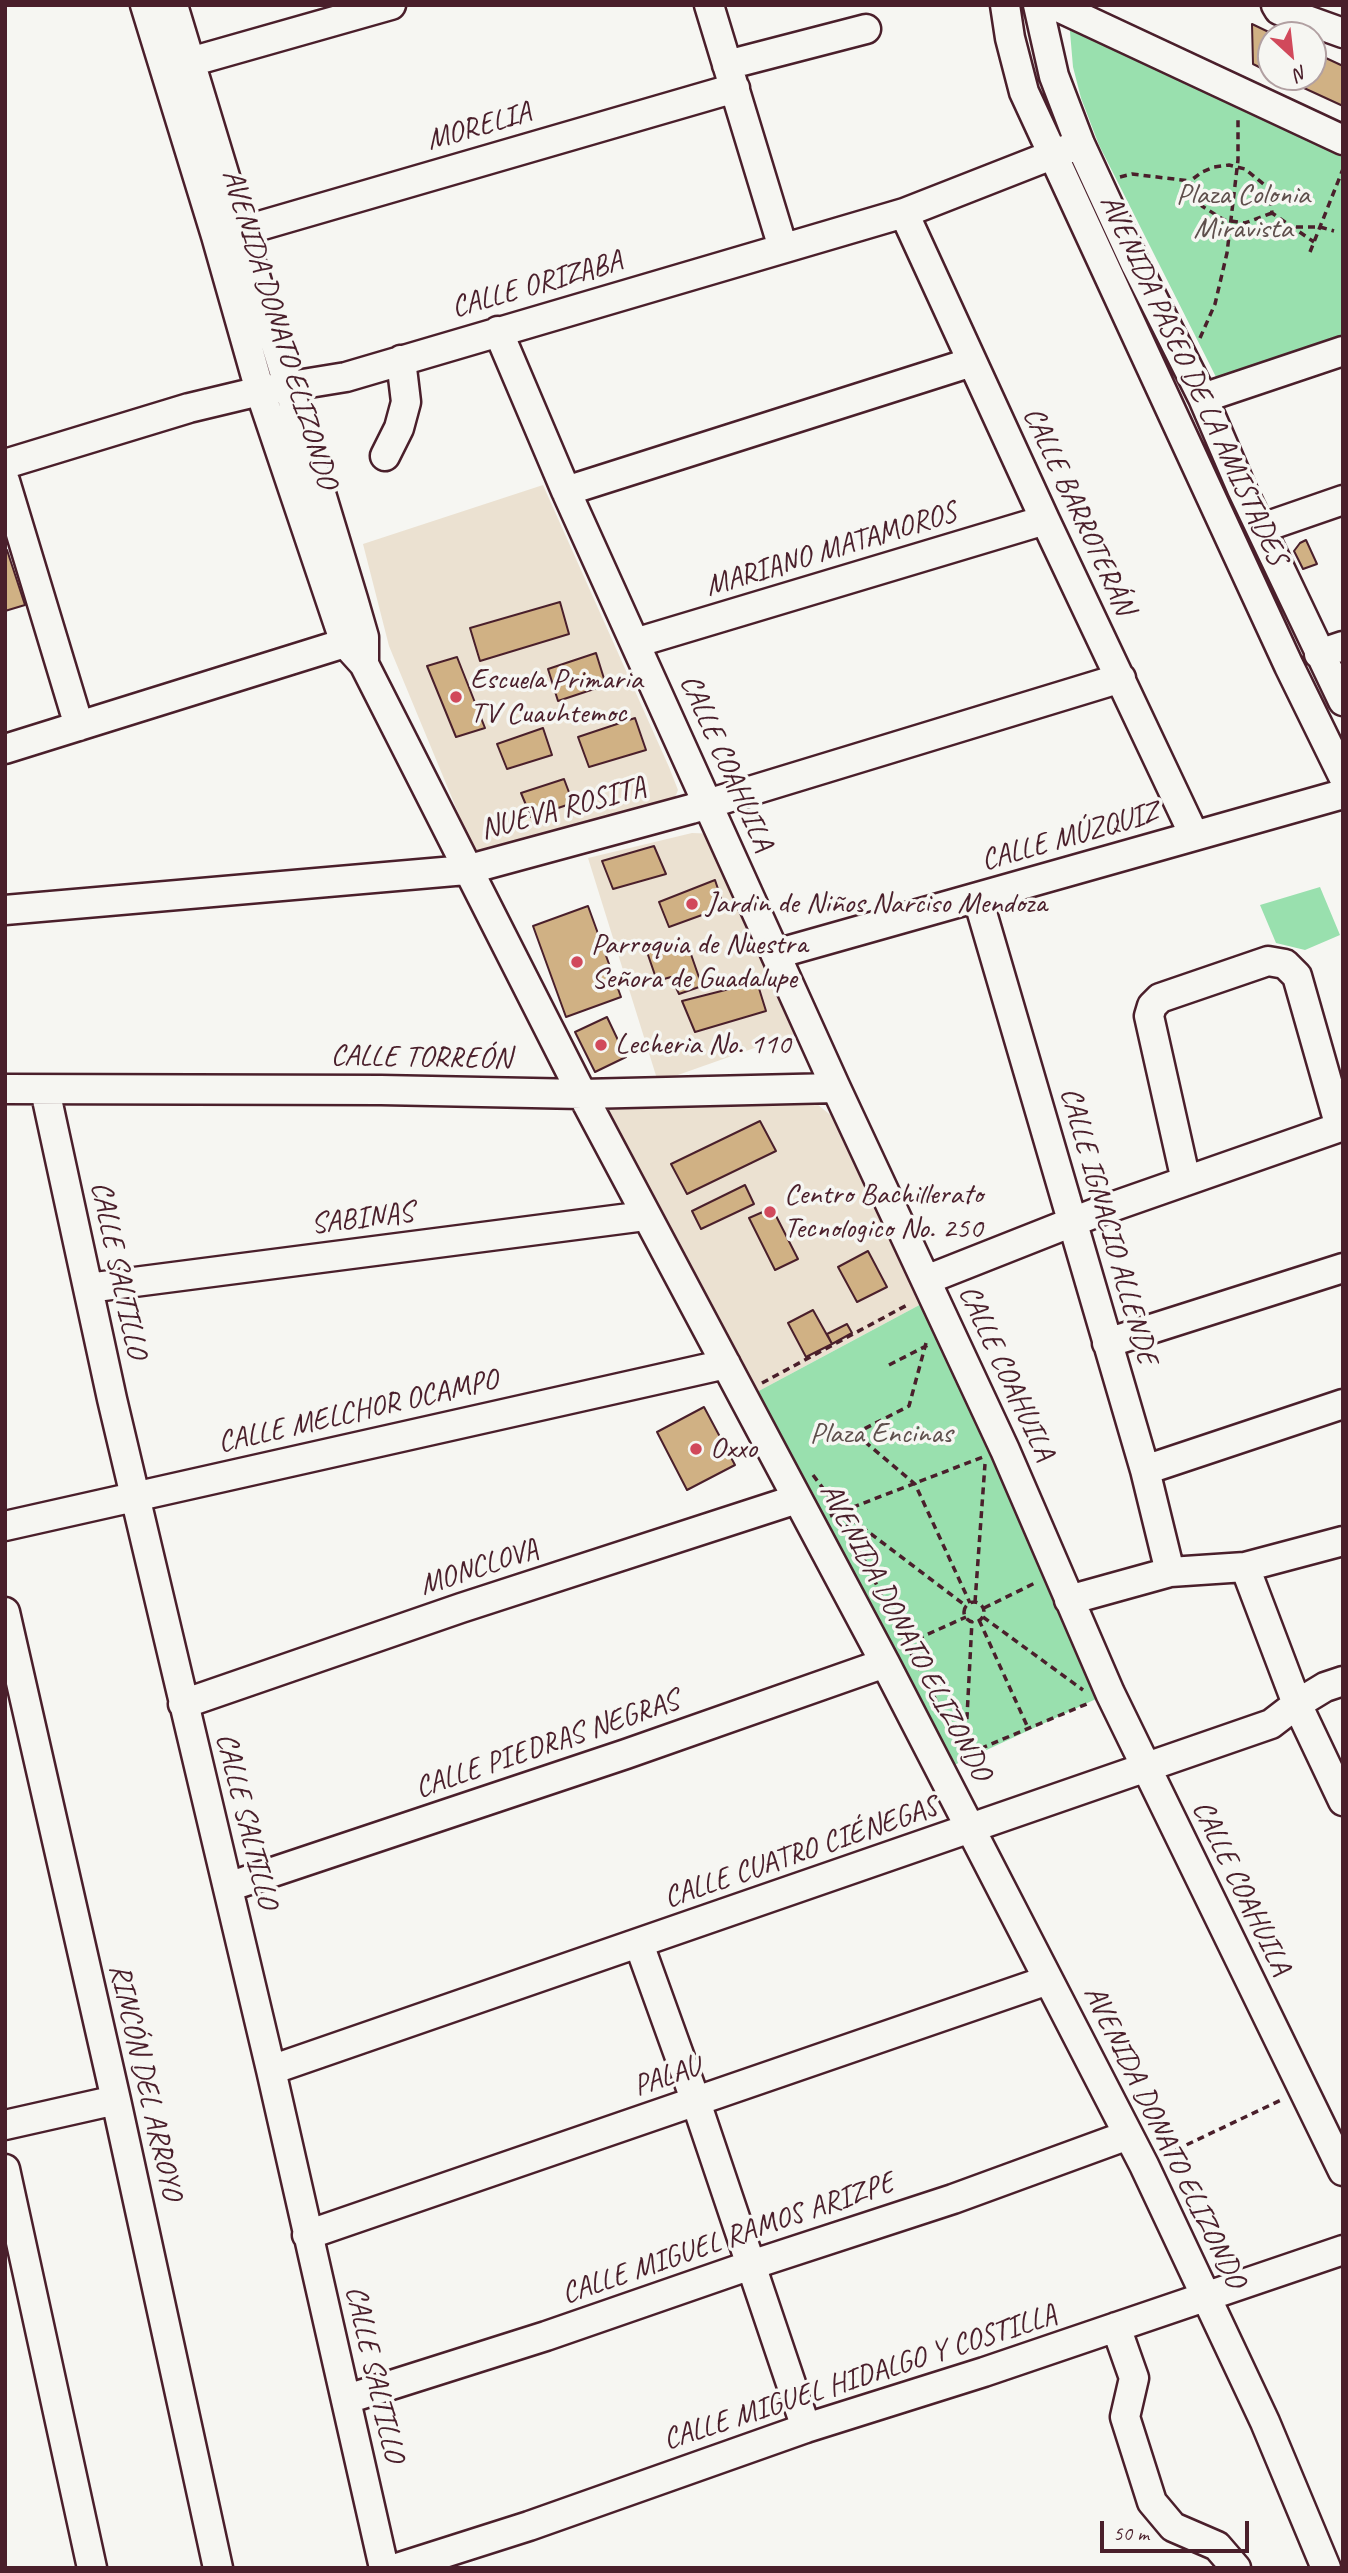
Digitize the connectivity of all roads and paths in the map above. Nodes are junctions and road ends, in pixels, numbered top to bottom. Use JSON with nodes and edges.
{"nodes":[{"id":1,"x":145,"y":5,"type":"edge"},
{"id":2,"x":173,"y":5,"type":"edge"},
{"id":3,"x":391,"y":5,"type":"edge"},
{"id":4,"x":709,"y":5,"type":"edge"},
{"id":5,"x":1005,"y":5,"type":"edge"},
{"id":6,"x":1038,"y":5,"type":"edge"},
{"id":7,"x":1054,"y":5,"type":"edge"},
{"id":8,"x":1276,"y":5,"type":"edge"},
{"id":9,"x":866,"y":29,"type":"dead end"},
{"id":10,"x":1343,"y":33,"type":"edge"},
{"id":11,"x":190,"y":62,"type":"junction"},
{"id":12,"x":731,"y":76,"type":"junction"},
{"id":13,"x":1237,"y":90,"type":"junction"},
{"id":14,"x":1343,"y":140,"type":"edge"},
{"id":15,"x":1080,"y":145,"type":"junction"},
{"id":16,"x":1052,"y":155,"type":"junction"},
{"id":17,"x":1238,"y":167,"type":"junction"},
{"id":18,"x":1343,"y":169,"type":"edge"},
{"id":19,"x":1190,"y":181,"type":"junction"},
{"id":20,"x":1098,"y":184,"type":"junction"},
{"id":21,"x":904,"y":213,"type":"junction"},
{"id":22,"x":1272,"y":213,"type":"junction"},
{"id":23,"x":1232,"y":222,"type":"junction"},
{"id":24,"x":1293,"y":227,"type":"junction"},
{"id":25,"x":1321,"y":227,"type":"junction"},
{"id":26,"x":242,"y":231,"type":"junction"},
{"id":27,"x":1334,"y":232,"type":"dead end"},
{"id":28,"x":1314,"y":242,"type":"junction"},
{"id":29,"x":783,"y":248,"type":"junction"},
{"id":30,"x":1310,"y":252,"type":"dead end"},
{"id":31,"x":498,"y":331,"type":"junction"},
{"id":32,"x":1343,"y":351,"type":"edge"},
{"id":33,"x":1184,"y":359,"type":"junction"},
{"id":34,"x":401,"y":360,"type":"junction"},
{"id":35,"x":972,"y":362,"type":"junction"},
{"id":36,"x":289,"y":387,"type":"junction"},
{"id":37,"x":260,"y":391,"type":"junction"},
{"id":38,"x":1203,"y":398,"type":"junction"},
{"id":39,"x":385,"y":456,"type":"dead end"},
{"id":40,"x":5,"y":464,"type":"edge"},
{"id":41,"x":5,"y":481,"type":"edge"},
{"id":42,"x":1242,"y":489,"type":"junction"},
{"id":43,"x":566,"y":491,"type":"junction"},
{"id":44,"x":1343,"y":500,"type":"edge"},
{"id":45,"x":1214,"y":504,"type":"junction"},
{"id":46,"x":1045,"y":520,"type":"junction"},
{"id":47,"x":1262,"y":528,"type":"junction"},
{"id":48,"x":635,"y":643,"type":"junction"},
{"id":49,"x":357,"y":648,"type":"junction"},
{"id":50,"x":1331,"y":650,"type":"edge"},
{"id":51,"x":1121,"y":678,"type":"junction"},
{"id":52,"x":1343,"y":701,"type":"edge"},
{"id":53,"x":79,"y":726,"type":"junction"},
{"id":54,"x":1335,"y":736,"type":"edge"},
{"id":55,"x":5,"y":749,"type":"edge"},
{"id":56,"x":1343,"y":776,"type":"edge"},
{"id":57,"x":1343,"y":794,"type":"edge"},
{"id":58,"x":708,"y":803,"type":"junction"},
{"id":59,"x":1194,"y":835,"type":"junction"},
{"id":60,"x":466,"y":870,"type":"junction"},
{"id":61,"x":978,"y":899,"type":"junction"},
{"id":62,"x":5,"y":910,"type":"edge"},
{"id":63,"x":776,"y":954,"type":"junction"},
{"id":64,"x":836,"y":1088,"type":"junction"},
{"id":65,"x":5,"y":1089,"type":"edge"},
{"id":66,"x":45,"y":1090,"type":"junction"},
{"id":67,"x":582,"y":1094,"type":"junction"},
{"id":68,"x":1341,"y":1126,"type":"edge"},
{"id":69,"x":1186,"y":1181,"type":"junction"},
{"id":70,"x":645,"y":1216,"type":"junction"},
{"id":71,"x":1073,"y":1223,"type":"junction"},
{"id":72,"x":1343,"y":1268,"type":"edge"},
{"id":73,"x":926,"y":1280,"type":"junction"},
{"id":74,"x":88,"y":1288,"type":"junction"},
{"id":75,"x":914,"y":1314,"type":"dead end"},
{"id":76,"x":923,"y":1335,"type":"dead end"},
{"id":77,"x":1107,"y":1343,"type":"junction"},
{"id":78,"x":928,"y":1345,"type":"junction"},
{"id":79,"x":726,"y":1364,"type":"junction"},
{"id":80,"x":889,"y":1365,"type":"dead end"},
{"id":81,"x":768,"y":1394,"type":"dead end"},
{"id":82,"x":1343,"y":1404,"type":"edge"},
{"id":83,"x":986,"y":1456,"type":"junction"},
{"id":84,"x":992,"y":1469,"type":"dead end"},
{"id":85,"x":1145,"y":1470,"type":"junction"},
{"id":86,"x":810,"y":1472,"type":"dead end"},
{"id":87,"x":915,"y":1484,"type":"junction"},
{"id":88,"x":135,"y":1495,"type":"junction"},
{"id":89,"x":797,"y":1499,"type":"junction"},
{"id":90,"x":840,"y":1511,"type":"junction"},
{"id":91,"x":5,"y":1526,"type":"edge"},
{"id":92,"x":1343,"y":1541,"type":"edge"},
{"id":93,"x":1245,"y":1567,"type":"junction"},
{"id":94,"x":1170,"y":1572,"type":"junction"},
{"id":95,"x":1041,"y":1580,"type":"dead end"},
{"id":96,"x":1069,"y":1600,"type":"junction"},
{"id":97,"x":970,"y":1603,"type":"junction"},
{"id":98,"x":984,"y":1608,"type":"junction"},
{"id":99,"x":5,"y":1612,"type":"edge"},
{"id":100,"x":966,"y":1617,"type":"junction"},
{"id":101,"x":981,"y":1619,"type":"junction"},
{"id":102,"x":972,"y":1621,"type":"junction"},
{"id":103,"x":906,"y":1644,"type":"junction"},
{"id":104,"x":886,"y":1663,"type":"junction"},
{"id":105,"x":1343,"y":1681,"type":"edge"},
{"id":106,"x":1086,"y":1692,"type":"dead end"},
{"id":107,"x":1096,"y":1699,"type":"dead end"},
{"id":108,"x":183,"y":1704,"type":"junction"},
{"id":109,"x":1297,"y":1704,"type":"junction"},
{"id":110,"x":1029,"y":1730,"type":"junction"},
{"id":111,"x":965,"y":1755,"type":"junction"},
{"id":112,"x":1146,"y":1769,"type":"junction"},
{"id":113,"x":1343,"y":1801,"type":"edge"},
{"id":114,"x":971,"y":1829,"type":"junction"},
{"id":115,"x":228,"y":1887,"type":"junction"},
{"id":116,"x":639,"y":1944,"type":"junction"},
{"id":117,"x":1048,"y":1980,"type":"junction"},
{"id":118,"x":271,"y":2070,"type":"junction"},
{"id":119,"x":1303,"y":2090,"type":"junction"},
{"id":120,"x":116,"y":2099,"type":"junction"},
{"id":121,"x":696,"y":2102,"type":"junction"},
{"id":122,"x":5,"y":2124,"type":"edge"},
{"id":123,"x":1128,"y":2134,"type":"junction"},
{"id":124,"x":1144,"y":2165,"type":"junction"},
{"id":125,"x":5,"y":2169,"type":"edge"},
{"id":126,"x":1343,"y":2171,"type":"edge"},
{"id":127,"x":307,"y":2235,"type":"junction"},
{"id":128,"x":1343,"y":2250,"type":"edge"},
{"id":129,"x":751,"y":2265,"type":"junction"},
{"id":130,"x":1207,"y":2297,"type":"junction"},
{"id":131,"x":1116,"y":2328,"type":"junction"},
{"id":132,"x":347,"y":2399,"type":"junction"},
{"id":133,"x":806,"y":2428,"type":"junction"},
{"id":134,"x":92,"y":2568,"type":"edge"},
{"id":135,"x":218,"y":2568,"type":"edge"},
{"id":136,"x":384,"y":2568,"type":"edge"},
{"id":137,"x":397,"y":2568,"type":"edge"},
{"id":138,"x":1236,"y":2568,"type":"edge"},
{"id":139,"x":1326,"y":2568,"type":"edge"}],
"edges":[{"from":1,"to":37,"type":"street","name":"AVENIDA DONATO ELIZONDO"},
{"from":2,"to":11,"type":"street","name":"AVENIDA DONATO ELIZONDO"},
{"from":3,"to":11,"type":"street"},
{"from":4,"to":12,"type":"street"},
{"from":5,"to":16,"type":"street","name":"AVENIDA PASEO DE LA AMISTADES"},
{"from":6,"to":15,"type":"street","name":"AVENIDA PASEO DE LA AMISTADES"},
{"from":7,"to":13,"type":"street"},
{"from":8,"to":10,"type":"street"},
{"from":9,"to":12,"type":"street","name":"MORELIA"},
{"from":11,"to":26,"type":"street","name":"AVENIDA DONATO ELIZONDO"},
{"from":12,"to":26,"type":"street","name":"MORELIA"},
{"from":12,"to":29,"type":"street"},
{"from":13,"to":14,"type":"street"},
{"from":13,"to":17,"type":"path"},
{"from":15,"to":16,"type":"street","name":"CALLE ORIZABA"},
{"from":15,"to":20,"type":"street","name":"AVENIDA PASEO DE LA AMISTADES"},
{"from":16,"to":21,"type":"street","name":"CALLE ORIZABA"},
{"from":16,"to":45,"type":"street","name":"AVENIDA PASEO DE LA AMISTADES"},
{"from":17,"to":19,"type":"path"},
{"from":17,"to":22,"type":"path"},
{"from":17,"to":23,"type":"path"},
{"from":18,"to":25,"type":"path"},
{"from":19,"to":20,"type":"path"},
{"from":19,"to":23,"type":"path"},
{"from":20,"to":33,"type":"street","name":"AVENIDA PASEO DE LA AMISTADES"},
{"from":21,"to":29,"type":"street","name":"CALLE ORIZABA"},
{"from":21,"to":35,"type":"street","name":"CALLE BARROTERÁN"},
{"from":22,"to":23,"type":"path"},
{"from":22,"to":24,"type":"path"},
{"from":23,"to":33,"type":"path"},
{"from":24,"to":25,"type":"path"},
{"from":24,"to":28,"type":"path"},
{"from":25,"to":27,"type":"path"},
{"from":25,"to":28,"type":"path"},
{"from":26,"to":36,"type":"street","name":"AVENIDA DONATO ELIZONDO"},
{"from":28,"to":30,"type":"path"},
{"from":29,"to":31,"type":"street","name":"CALLE ORIZABA"},
{"from":31,"to":34,"type":"street","name":"CALLE ORIZABA"},
{"from":31,"to":43,"type":"street","name":"CALLE COAHUILA"},
{"from":32,"to":38,"type":"street"},
{"from":33,"to":38,"type":"street","name":"AVENIDA PASEO DE LA AMISTADES"},
{"from":34,"to":36,"type":"street","name":"CALLE ORIZABA"},
{"from":34,"to":39,"type":"street"},
{"from":35,"to":43,"type":"street"},
{"from":35,"to":46,"type":"street","name":"CALLE BARROTERÁN"},
{"from":36,"to":37,"type":"street","name":"CALLE ORIZABA"},
{"from":36,"to":49,"type":"street","name":"AVENIDA DONATO ELIZONDO"},
{"from":37,"to":40,"type":"street","name":"CALLE ORIZABA"},
{"from":37,"to":49,"type":"street","name":"AVENIDA DONATO ELIZONDO"},
{"from":38,"to":42,"type":"street","name":"AVENIDA PASEO DE LA AMISTADES"},
{"from":41,"to":53,"type":"street"},
{"from":42,"to":45,"type":"street"},
{"from":42,"to":47,"type":"street","name":"AVENIDA PASEO DE LA AMISTADES"},
{"from":43,"to":48,"type":"street","name":"CALLE COAHUILA"},
{"from":44,"to":47,"type":"street"},
{"from":45,"to":54,"type":"street","name":"AVENIDA PASEO DE LA AMISTADES"},
{"from":46,"to":48,"type":"street","name":"MARIANO MATAMOROS"},
{"from":46,"to":51,"type":"street","name":"CALLE BARROTERÁN"},
{"from":47,"to":50,"type":"street","name":"AVENIDA PASEO DE LA AMISTADES"},
{"from":48,"to":58,"type":"street","name":"CALLE COAHUILA"},
{"from":49,"to":53,"type":"street"},
{"from":49,"to":60,"type":"street","name":"AVENIDA DONATO ELIZONDO"},
{"from":50,"to":52,"type":"street","name":"AVENIDA PASEO DE LA AMISTADES"},
{"from":51,"to":58,"type":"street","name":"NUEVA ROSITA"},
{"from":51,"to":59,"type":"street","name":"CALLE BARROTERÁN"},
{"from":53,"to":55,"type":"street"},
{"from":54,"to":56,"type":"street","name":"AVENIDA PASEO DE LA AMISTADES"},
{"from":57,"to":59,"type":"street","name":"CALLE MÚZQUIZ"},
{"from":58,"to":60,"type":"street","name":"NUEVA ROSITA"},
{"from":58,"to":63,"type":"street","name":"CALLE COAHUILA"},
{"from":59,"to":61,"type":"street","name":"CALLE MÚZQUIZ"},
{"from":60,"to":62,"type":"street","name":"NUEVA ROSITA"},
{"from":60,"to":67,"type":"street","name":"AVENIDA DONATO ELIZONDO"},
{"from":61,"to":63,"type":"street","name":"CALLE MÚZQUIZ"},
{"from":61,"to":71,"type":"street","name":"CALLE IGNACIO ALLENDE"},
{"from":63,"to":64,"type":"street","name":"CALLE COAHUILA"},
{"from":64,"to":67,"type":"street","name":"CALLE TORREÓN"},
{"from":64,"to":73,"type":"street","name":"CALLE COAHUILA"},
{"from":65,"to":66,"type":"street","name":"CALLE TORREÓN"},
{"from":66,"to":67,"type":"street","name":"CALLE TORREÓN"},
{"from":66,"to":74,"type":"street","name":"CALLE SALTILLO"},
{"from":67,"to":70,"type":"street","name":"AVENIDA DONATO ELIZONDO"},
{"from":68,"to":69,"type":"street"},
{"from":68,"to":69,"type":"street"},
{"from":69,"to":71,"type":"street"},
{"from":70,"to":74,"type":"street","name":"SABINAS"},
{"from":70,"to":79,"type":"street","name":"AVENIDA DONATO ELIZONDO"},
{"from":71,"to":73,"type":"street"},
{"from":71,"to":77,"type":"street","name":"CALLE IGNACIO ALLENDE"},
{"from":72,"to":77,"type":"street"},
{"from":73,"to":96,"type":"street","name":"CALLE COAHUILA"},
{"from":74,"to":88,"type":"street","name":"CALLE SALTILLO"},
{"from":75,"to":81,"type":"path"},
{"from":76,"to":78,"type":"path"},
{"from":77,"to":85,"type":"street","name":"CALLE IGNACIO ALLENDE"},
{"from":78,"to":80,"type":"path"},
{"from":78,"to":87,"type":"path"},
{"from":79,"to":88,"type":"street","name":"CALLE MELCHOR OCAMPO"},
{"from":79,"to":89,"type":"street","name":"AVENIDA DONATO ELIZONDO"},
{"from":82,"to":85,"type":"street"},
{"from":83,"to":84,"type":"path"},
{"from":83,"to":87,"type":"path"},
{"from":83,"to":97,"type":"path"},
{"from":85,"to":94,"type":"street","name":"CALLE IGNACIO ALLENDE"},
{"from":86,"to":90,"type":"path"},
{"from":87,"to":90,"type":"path"},
{"from":87,"to":97,"type":"path"},
{"from":88,"to":91,"type":"street","name":"CALLE MELCHOR OCAMPO"},
{"from":88,"to":108,"type":"street","name":"CALLE SALTILLO"},
{"from":89,"to":104,"type":"street","name":"AVENIDA DONATO ELIZONDO"},
{"from":89,"to":108,"type":"street","name":"MONCLOVA"},
{"from":90,"to":97,"type":"path"},
{"from":90,"to":103,"type":"path"},
{"from":92,"to":93,"type":"street"},
{"from":93,"to":94,"type":"street"},
{"from":93,"to":109,"type":"street"},
{"from":94,"to":96,"type":"street"},
{"from":95,"to":98,"type":"path"},
{"from":96,"to":112,"type":"street","name":"CALLE COAHUILA"},
{"from":97,"to":98,"type":"path"},
{"from":97,"to":100,"type":"path"},
{"from":98,"to":101,"type":"path"},
{"from":99,"to":120,"type":"street","name":"RINCÓN DEL ARROYO"},
{"from":100,"to":102,"type":"path"},
{"from":100,"to":103,"type":"path"},
{"from":101,"to":102,"type":"path"},
{"from":101,"to":106,"type":"path"},
{"from":101,"to":110,"type":"path"},
{"from":102,"to":111,"type":"path"},
{"from":103,"to":111,"type":"path"},
{"from":104,"to":114,"type":"street","name":"AVENIDA DONATO ELIZONDO"},
{"from":104,"to":115,"type":"street","name":"CALLE PIEDRAS NEGRAS"},
{"from":105,"to":109,"type":"street","name":"CALLE CUATRO CIÉNEGAS"},
{"from":107,"to":110,"type":"path"},
{"from":108,"to":115,"type":"street","name":"CALLE SALTILLO"},
{"from":109,"to":112,"type":"street","name":"CALLE CUATRO CIÉNEGAS"},
{"from":109,"to":113,"type":"street"},
{"from":110,"to":111,"type":"path"},
{"from":112,"to":114,"type":"street","name":"CALLE CUATRO CIÉNEGAS"},
{"from":112,"to":119,"type":"street","name":"CALLE COAHUILA"},
{"from":114,"to":116,"type":"street","name":"CALLE CUATRO CIÉNEGAS"},
{"from":114,"to":117,"type":"street","name":"AVENIDA DONATO ELIZONDO"},
{"from":115,"to":118,"type":"street","name":"CALLE SALTILLO"},
{"from":116,"to":118,"type":"street","name":"CALLE CUATRO CIÉNEGAS"},
{"from":116,"to":121,"type":"street"},
{"from":117,"to":121,"type":"street","name":"PALAU"},
{"from":117,"to":123,"type":"street","name":"AVENIDA DONATO ELIZONDO"},
{"from":118,"to":127,"type":"street","name":"CALLE SALTILLO"},
{"from":119,"to":124,"type":"path"},
{"from":119,"to":126,"type":"street","name":"CALLE COAHUILA"},
{"from":120,"to":122,"type":"street"},
{"from":120,"to":135,"type":"street","name":"RINCÓN DEL ARROYO"},
{"from":121,"to":127,"type":"street","name":"PALAU"},
{"from":121,"to":129,"type":"street"},
{"from":123,"to":124,"type":"street","name":"AVENIDA DONATO ELIZONDO"},
{"from":123,"to":129,"type":"street","name":"CALLE MIGUEL RAMOS ARIZPE"},
{"from":124,"to":130,"type":"street","name":"AVENIDA DONATO ELIZONDO"},
{"from":125,"to":134,"type":"street"},
{"from":127,"to":132,"type":"street","name":"CALLE SALTILLO"},
{"from":128,"to":130,"type":"street","name":"CALLE MIGUEL HIDALGO Y COSTILLA"},
{"from":129,"to":132,"type":"street","name":"CALLE MIGUEL RAMOS ARIZPE"},
{"from":129,"to":133,"type":"street"},
{"from":130,"to":131,"type":"street","name":"CALLE MIGUEL HIDALGO Y COSTILLA"},
{"from":130,"to":139,"type":"street","name":"AVENIDA DONATO ELIZONDO"},
{"from":131,"to":133,"type":"street","name":"CALLE MIGUEL HIDALGO Y COSTILLA"},
{"from":131,"to":138,"type":"street"},
{"from":132,"to":136,"type":"street","name":"CALLE SALTILLO"},
{"from":133,"to":137,"type":"street","name":"CALLE MIGUEL HIDALGO Y COSTILLA"}]}
